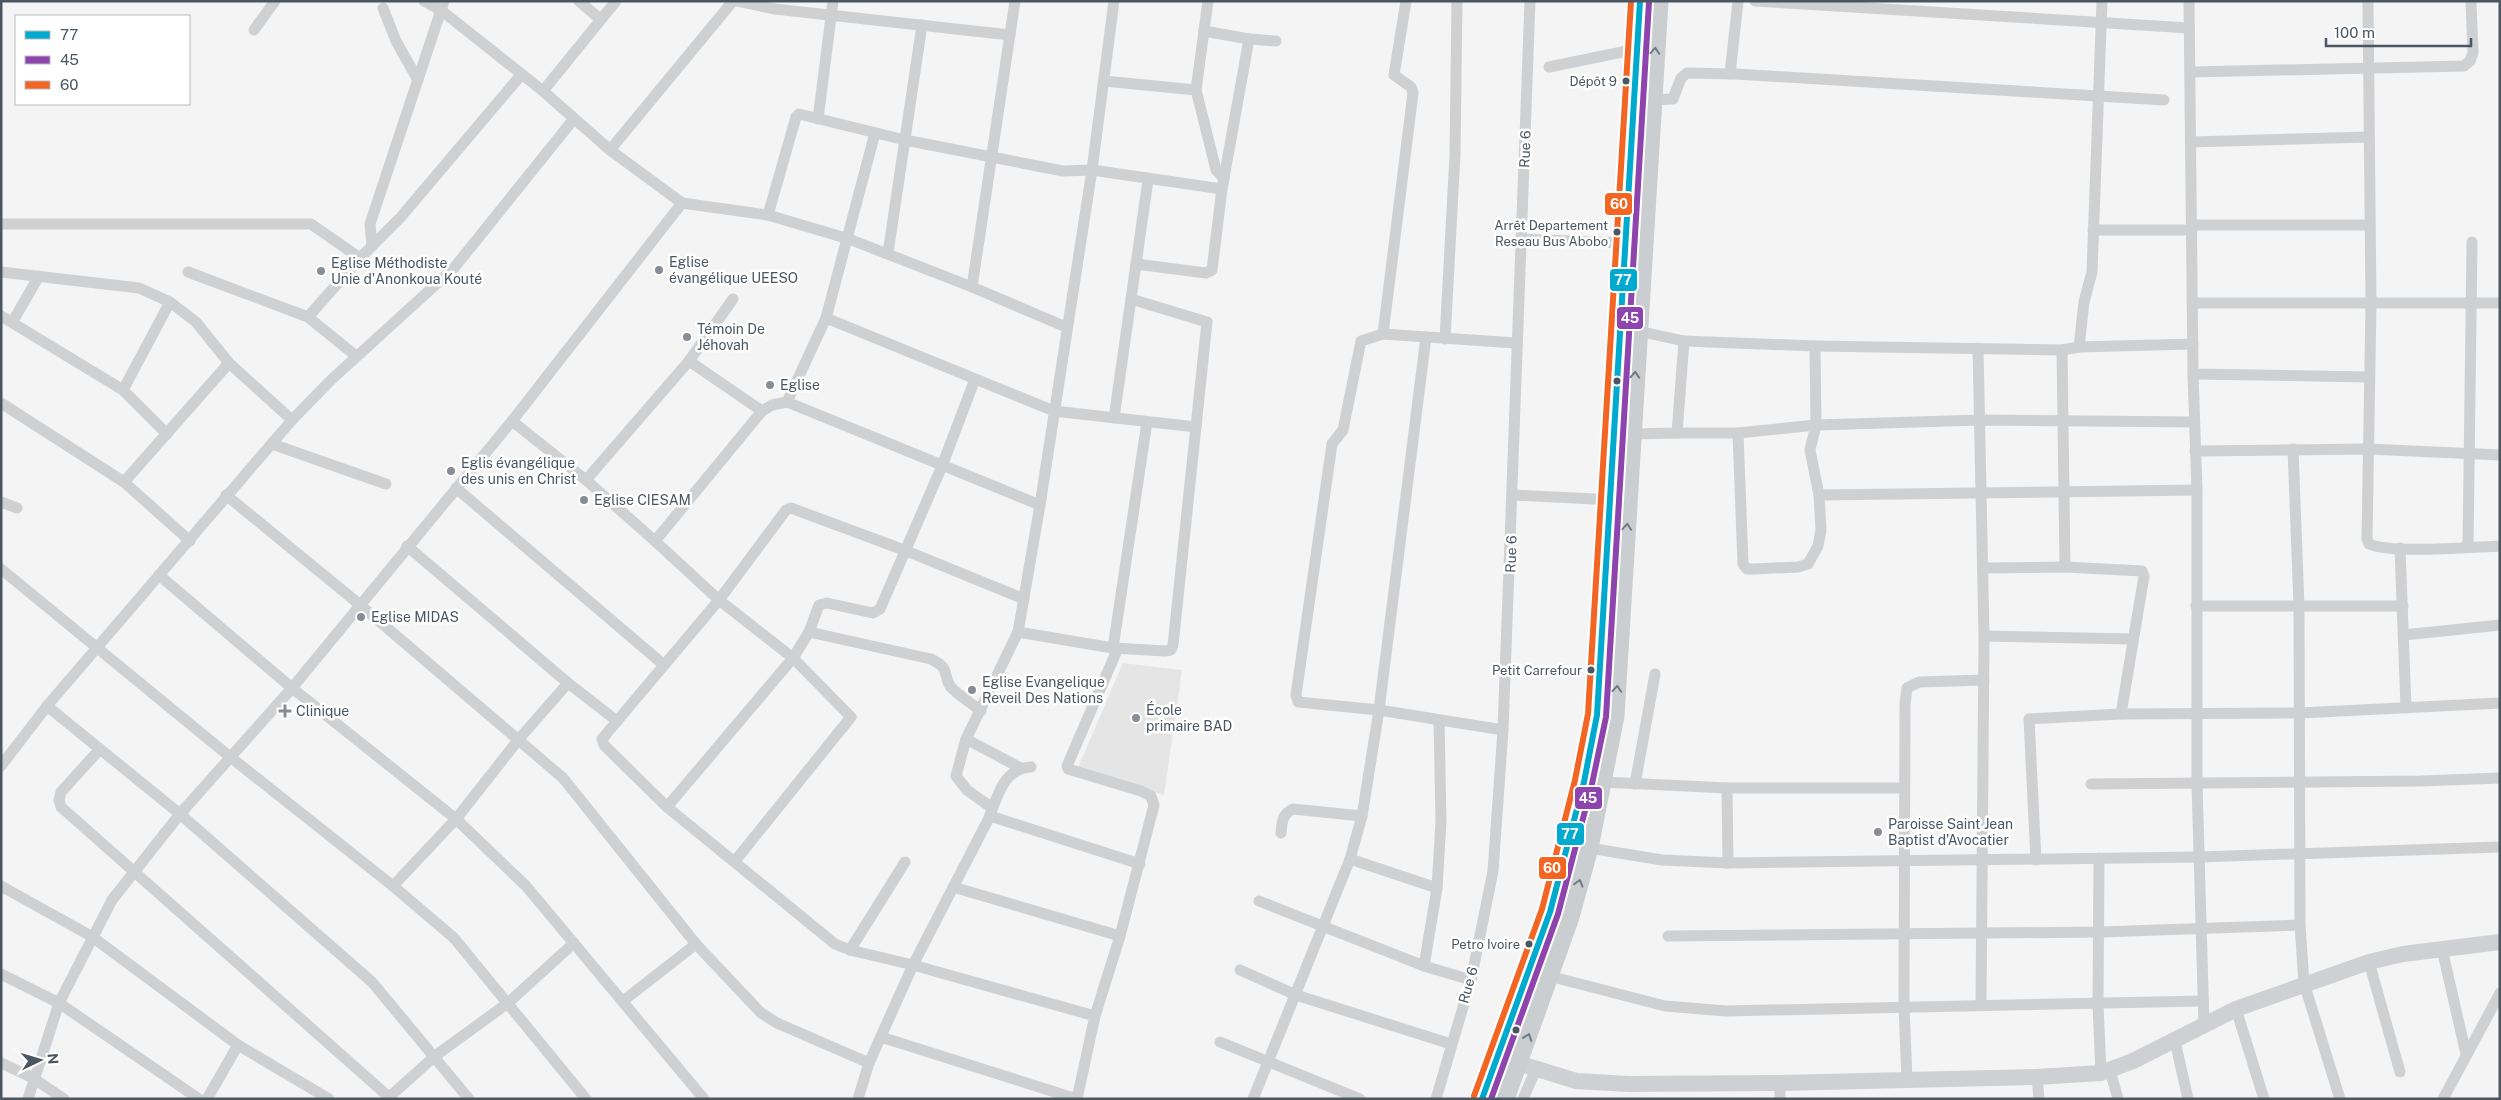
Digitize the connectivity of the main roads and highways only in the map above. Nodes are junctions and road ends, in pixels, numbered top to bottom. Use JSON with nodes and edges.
{"nodes":[{"id":1,"x":1640,"y":1,"type":"edge"},
{"id":2,"x":1659,"y":1,"type":"edge"},
{"id":3,"x":1620,"y":500,"type":"junction"},
{"id":4,"x":1482,"y":1099,"type":"edge"},
{"id":5,"x":1505,"y":1099,"type":"edge"}],
"edges":[{"from":1,"to":3,"type":"main road"},
{"from":3,"to":2,"type":"main road","one_way":true},
{"from":3,"to":4,"type":"main road"},
{"from":5,"to":3,"type":"main road","one_way":true}]}
